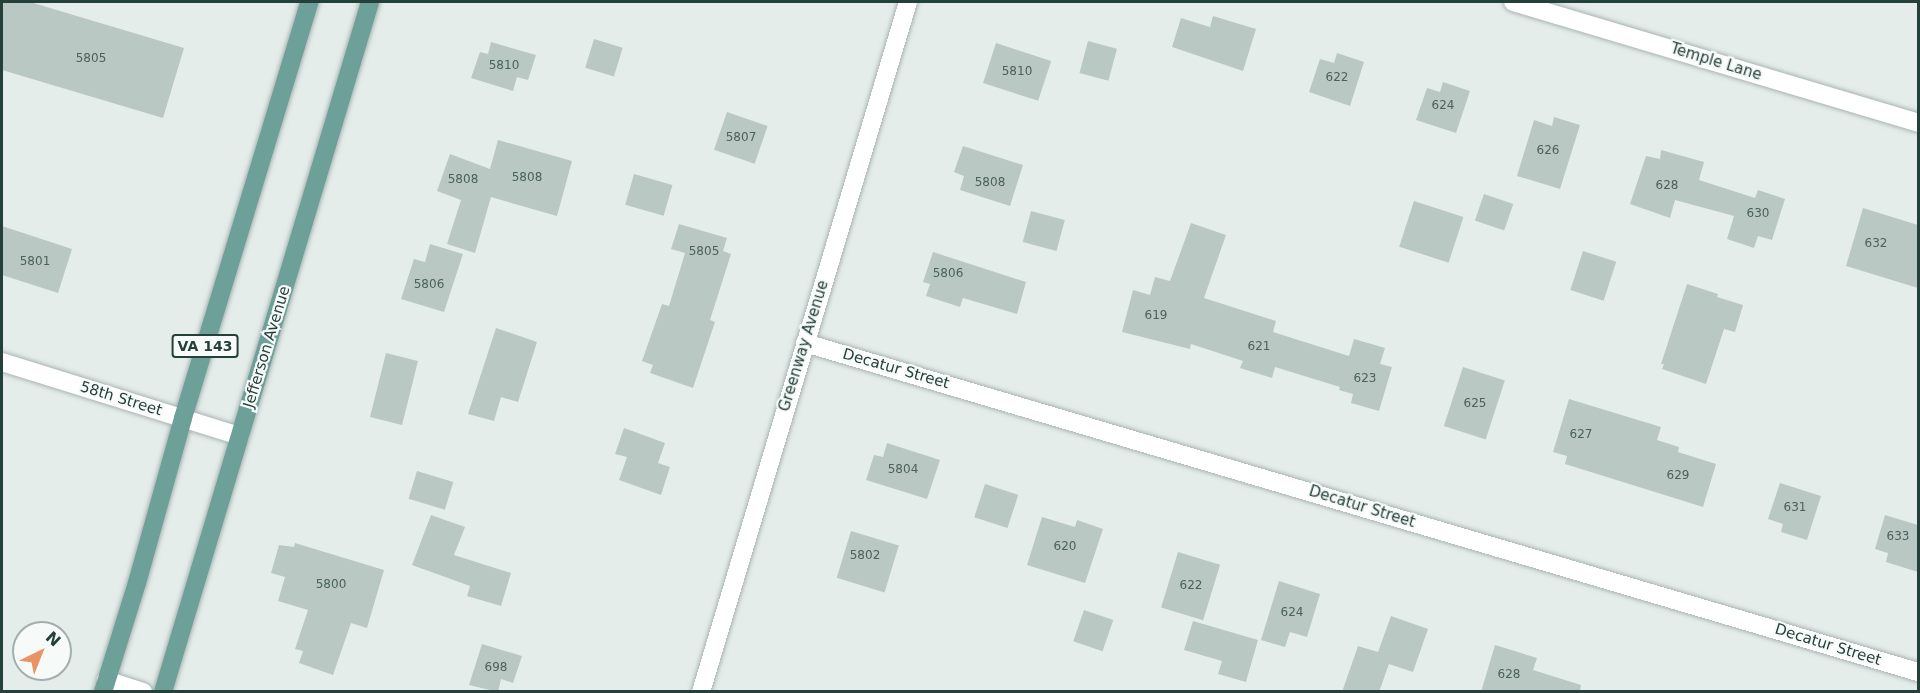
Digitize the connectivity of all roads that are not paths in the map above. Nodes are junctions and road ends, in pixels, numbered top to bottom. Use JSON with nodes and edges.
{"nodes":[{"id":1,"x":309,"y":2,"type":"edge"},
{"id":2,"x":370,"y":2,"type":"edge"},
{"id":3,"x":908,"y":2,"type":"edge"},
{"id":4,"x":1513,"y":2,"type":"edge"},
{"id":5,"x":1918,"y":123,"type":"edge"},
{"id":6,"x":805,"y":343,"type":"junction"},
{"id":7,"x":2,"y":362,"type":"edge"},
{"id":8,"x":183,"y":418,"type":"junction"},
{"id":9,"x":240,"y":436,"type":"junction"},
{"id":10,"x":1918,"y":672,"type":"edge"},
{"id":11,"x":104,"y":686,"type":"edge"},
{"id":12,"x":143,"y":692,"type":"edge"},
{"id":13,"x":163,"y":692,"type":"edge"},
{"id":14,"x":701,"y":692,"type":"edge"}],
"edges":[{"from":1,"to":8,"type":"main road","number":"VA 143"},
{"from":2,"to":9,"type":"main road","name":"Jefferson Avenue"},
{"from":3,"to":6,"type":"street","name":"Greenway Avenue"},
{"from":4,"to":5,"type":"street","name":"Temple Lane"},
{"from":6,"to":10,"type":"street","name":"Decatur Street"},
{"from":6,"to":14,"type":"street","name":"Greenway Avenue"},
{"from":7,"to":8,"type":"street","name":"58th Street"},
{"from":8,"to":9,"type":"street","name":"58th Street"},
{"from":8,"to":11,"type":"main road","number":"VA 143"},
{"from":9,"to":13,"type":"main road","name":"Jefferson Avenue"},
{"from":11,"to":12,"type":"street"}]}
